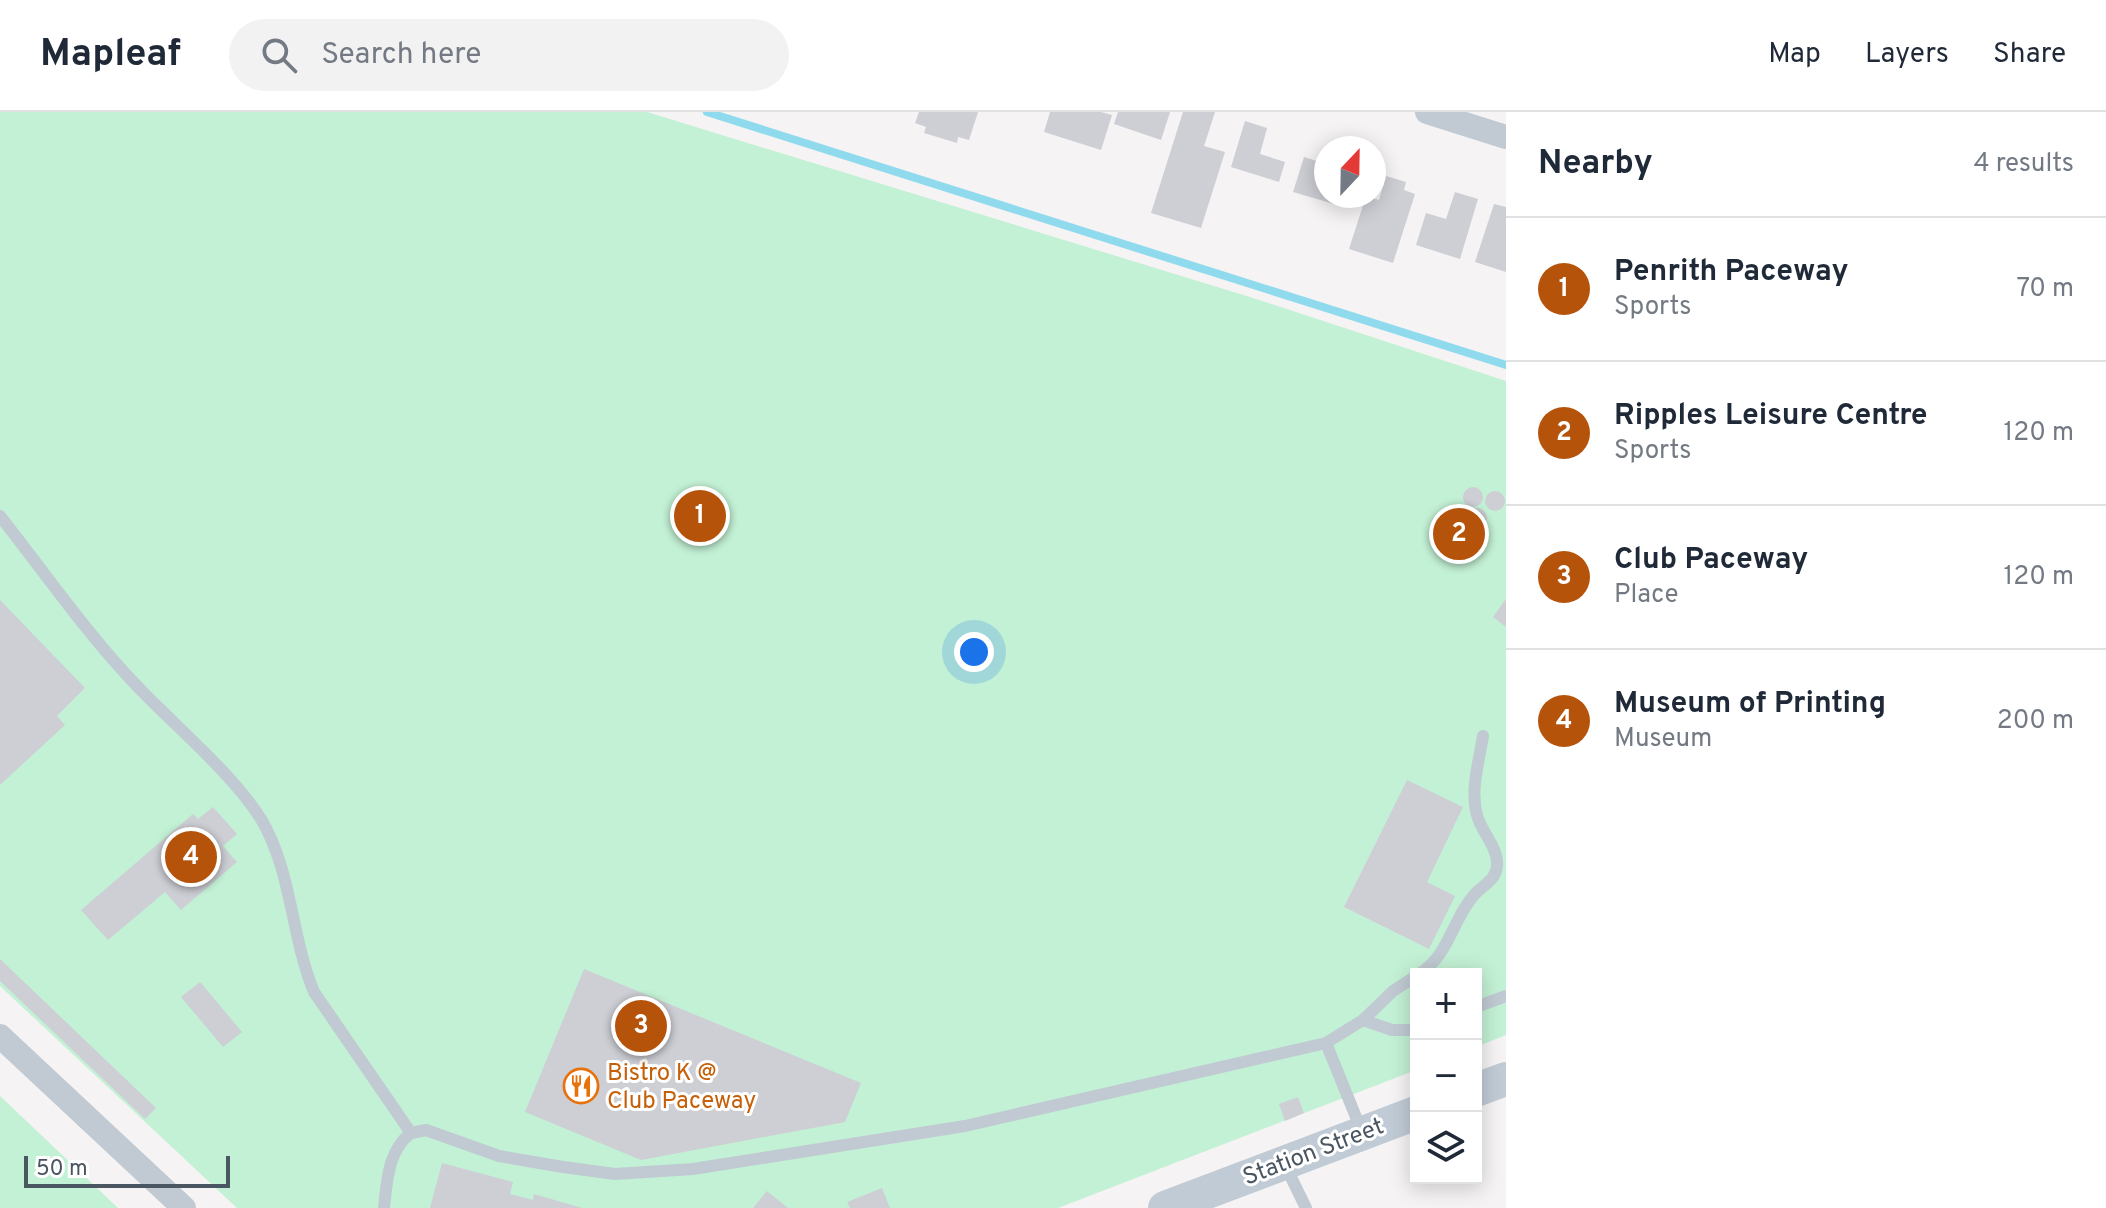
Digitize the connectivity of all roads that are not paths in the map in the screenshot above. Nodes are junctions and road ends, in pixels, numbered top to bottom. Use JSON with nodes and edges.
{"nodes":[{"id":1,"x":1427,"y":112,"type":"edge"},
{"id":2,"x":1506,"y":137,"type":"edge"},
{"id":3,"x":0,"y":516,"type":"edge"},
{"id":4,"x":1483,"y":736,"type":"dead end"},
{"id":5,"x":1501,"y":876,"type":"edge"},
{"id":6,"x":1429,"y":968,"type":"edge"},
{"id":7,"x":1410,"y":980,"type":"edge"},
{"id":8,"x":1506,"y":996,"type":"edge"},
{"id":9,"x":1482,"y":1005,"type":"edge"},
{"id":10,"x":1363,"y":1020,"type":"junction"},
{"id":11,"x":1410,"y":1030,"type":"edge"},
{"id":12,"x":0,"y":1036,"type":"edge"},
{"id":13,"x":1326,"y":1043,"type":"junction"},
{"id":14,"x":1506,"y":1079,"type":"edge"},
{"id":15,"x":1482,"y":1088,"type":"edge"},
{"id":16,"x":1410,"y":1115,"type":"edge"},
{"id":17,"x":411,"y":1133,"type":"junction"},
{"id":18,"x":1362,"y":1133,"type":"junction"},
{"id":19,"x":1283,"y":1162,"type":"junction"},
{"id":20,"x":184,"y":1208,"type":"edge"},
{"id":21,"x":384,"y":1208,"type":"edge"},
{"id":22,"x":1165,"y":1208,"type":"edge"},
{"id":23,"x":1306,"y":1208,"type":"edge"}],
"edges":[{"from":1,"to":2,"type":"street"},
{"from":3,"to":17,"type":"lane"},
{"from":4,"to":5,"type":"lane"},
{"from":5,"to":6,"type":"lane"},
{"from":7,"to":10,"type":"lane"},
{"from":8,"to":9,"type":"lane"},
{"from":10,"to":11,"type":"lane"},
{"from":10,"to":13,"type":"lane"},
{"from":12,"to":20,"type":"street"},
{"from":13,"to":17,"type":"lane"},
{"from":13,"to":18,"type":"lane"},
{"from":14,"to":15,"type":"street"},
{"from":16,"to":18,"type":"street","name":"Station Street"},
{"from":17,"to":21,"type":"lane"},
{"from":18,"to":19,"type":"street","name":"Station Street"},
{"from":19,"to":22,"type":"street","name":"Station Street"},
{"from":19,"to":23,"type":"lane"}]}
